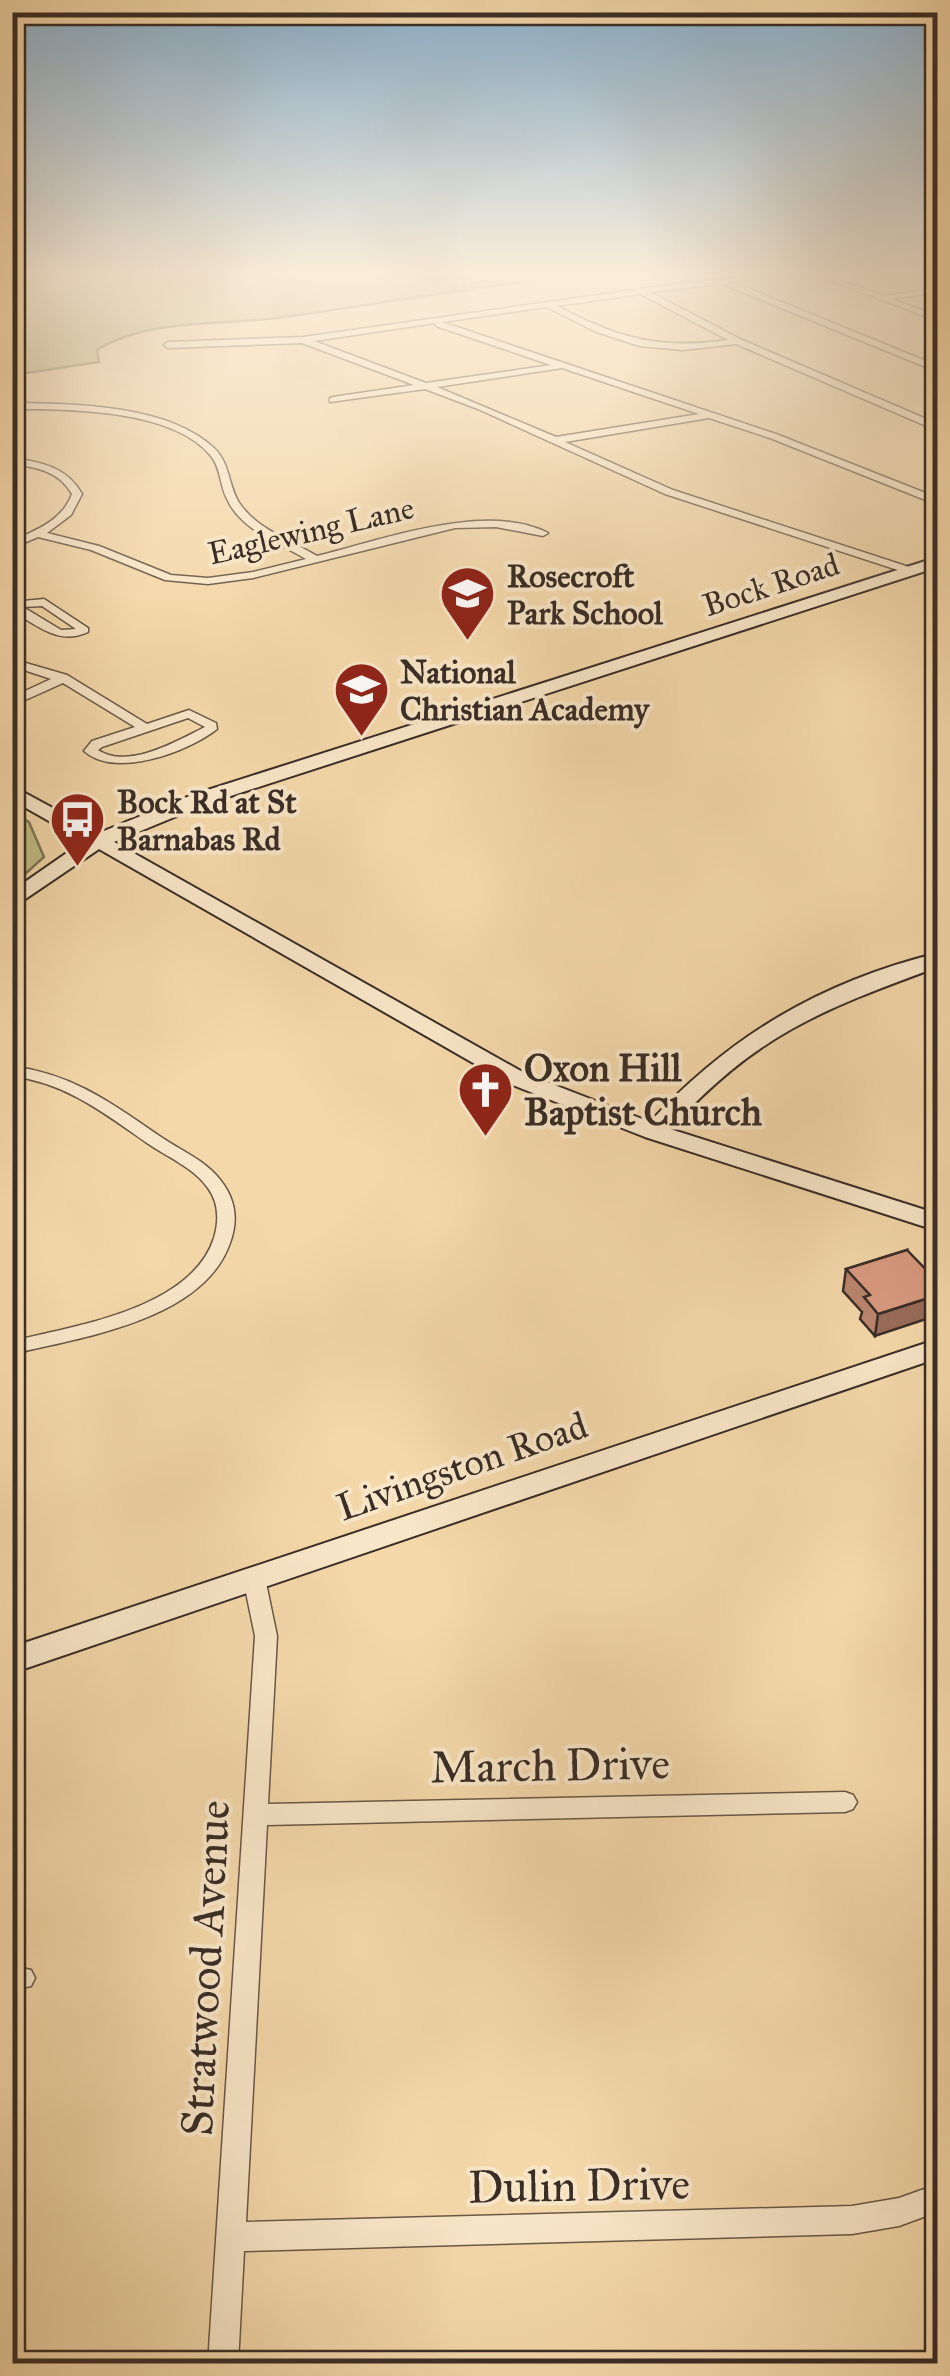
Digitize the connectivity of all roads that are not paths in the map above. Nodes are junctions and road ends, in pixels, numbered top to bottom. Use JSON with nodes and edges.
{"nodes":[{"id":1,"x":419,"y":387,"type":"edge"},
{"id":2,"x":427,"y":387,"type":"edge"},
{"id":3,"x":625,"y":387,"type":"edge"},
{"id":4,"x":844,"y":387,"type":"edge"},
{"id":5,"x":332,"y":400,"type":"dead end"},
{"id":6,"x":12,"y":406,"type":"edge"},
{"id":7,"x":710,"y":415,"type":"junction"},
{"id":8,"x":938,"y":428,"type":"edge"},
{"id":9,"x":557,"y":440,"type":"junction"},
{"id":10,"x":12,"y":460,"type":"edge"},
{"id":11,"x":938,"y":502,"type":"edge"},
{"id":12,"x":36,"y":533,"type":"junction"},
{"id":13,"x":543,"y":533,"type":"dead end"},
{"id":14,"x":12,"y":545,"type":"edge"},
{"id":15,"x":314,"y":559,"type":"junction"},
{"id":16,"x":938,"y":562,"type":"edge"},
{"id":17,"x":911,"y":571,"type":"junction"},
{"id":18,"x":12,"y":605,"type":"edge"},
{"id":19,"x":16,"y":666,"type":"edge"},
{"id":20,"x":63,"y":678,"type":"junction"},
{"id":21,"x":12,"y":702,"type":"edge"},
{"id":22,"x":145,"y":728,"type":"junction"},
{"id":23,"x":12,"y":792,"type":"edge"},
{"id":24,"x":172,"y":811,"type":"junction"},
{"id":25,"x":47,"y":812,"type":"junction"},
{"id":26,"x":100,"y":842,"type":"junction"},
{"id":27,"x":12,"y":902,"type":"edge"},
{"id":28,"x":938,"y":959,"type":"edge"},
{"id":29,"x":12,"y":1071,"type":"edge"},
{"id":30,"x":654,"y":1132,"type":"junction"},
{"id":31,"x":938,"y":1223,"type":"edge"},
{"id":32,"x":12,"y":1348,"type":"edge"},
{"id":33,"x":938,"y":1348,"type":"edge"},
{"id":34,"x":254,"y":1578,"type":"junction"},
{"id":35,"x":12,"y":1660,"type":"edge"},
{"id":36,"x":845,"y":1802,"type":"dead end"},
{"id":37,"x":257,"y":1815,"type":"junction"},
{"id":38,"x":926,"y":2202,"type":"dead end"},
{"id":39,"x":232,"y":2237,"type":"junction"},
{"id":40,"x":224,"y":2364,"type":"edge"}],
"edges":[{"from":1,"to":5,"type":"street"},
{"from":2,"to":9,"type":"street"},
{"from":3,"to":7,"type":"street"},
{"from":4,"to":8,"type":"street"},
{"from":6,"to":15,"type":"street"},
{"from":7,"to":9,"type":"street"},
{"from":7,"to":11,"type":"street"},
{"from":9,"to":17,"type":"street"},
{"from":10,"to":12,"type":"street"},
{"from":12,"to":14,"type":"street"},
{"from":12,"to":15,"type":"street","name":"Eaglewing Lane"},
{"from":13,"to":15,"type":"street","name":"Eaglewing Lane"},
{"from":16,"to":17,"type":"main road","name":"Bock Road"},
{"from":17,"to":24,"type":"main road","name":"Bock Road"},
{"from":18,"to":18,"type":"street"},
{"from":19,"to":20,"type":"street"},
{"from":20,"to":21,"type":"street"},
{"from":20,"to":22,"type":"street"},
{"from":22,"to":22,"type":"street"},
{"from":23,"to":25,"type":"main road"},
{"from":24,"to":25,"type":"main road"},
{"from":24,"to":26,"type":"main road","name":"Bock Road"},
{"from":25,"to":26,"type":"main road"},
{"from":26,"to":27,"type":"main road","name":"Bock Road"},
{"from":26,"to":30,"type":"main road"},
{"from":28,"to":30,"type":"main road"},
{"from":29,"to":32,"type":"street"},
{"from":30,"to":31,"type":"main road"},
{"from":33,"to":34,"type":"main road","name":"Livingston Road"},
{"from":34,"to":35,"type":"main road","name":"Livingston Road"},
{"from":34,"to":37,"type":"street","name":"Stratwood Avenue"},
{"from":36,"to":37,"type":"street","name":"March Drive"},
{"from":37,"to":39,"type":"street","name":"Stratwood Avenue"},
{"from":38,"to":39,"type":"street","name":"Dulin Drive"},
{"from":39,"to":40,"type":"street","name":"Stratwood Avenue"}]}
